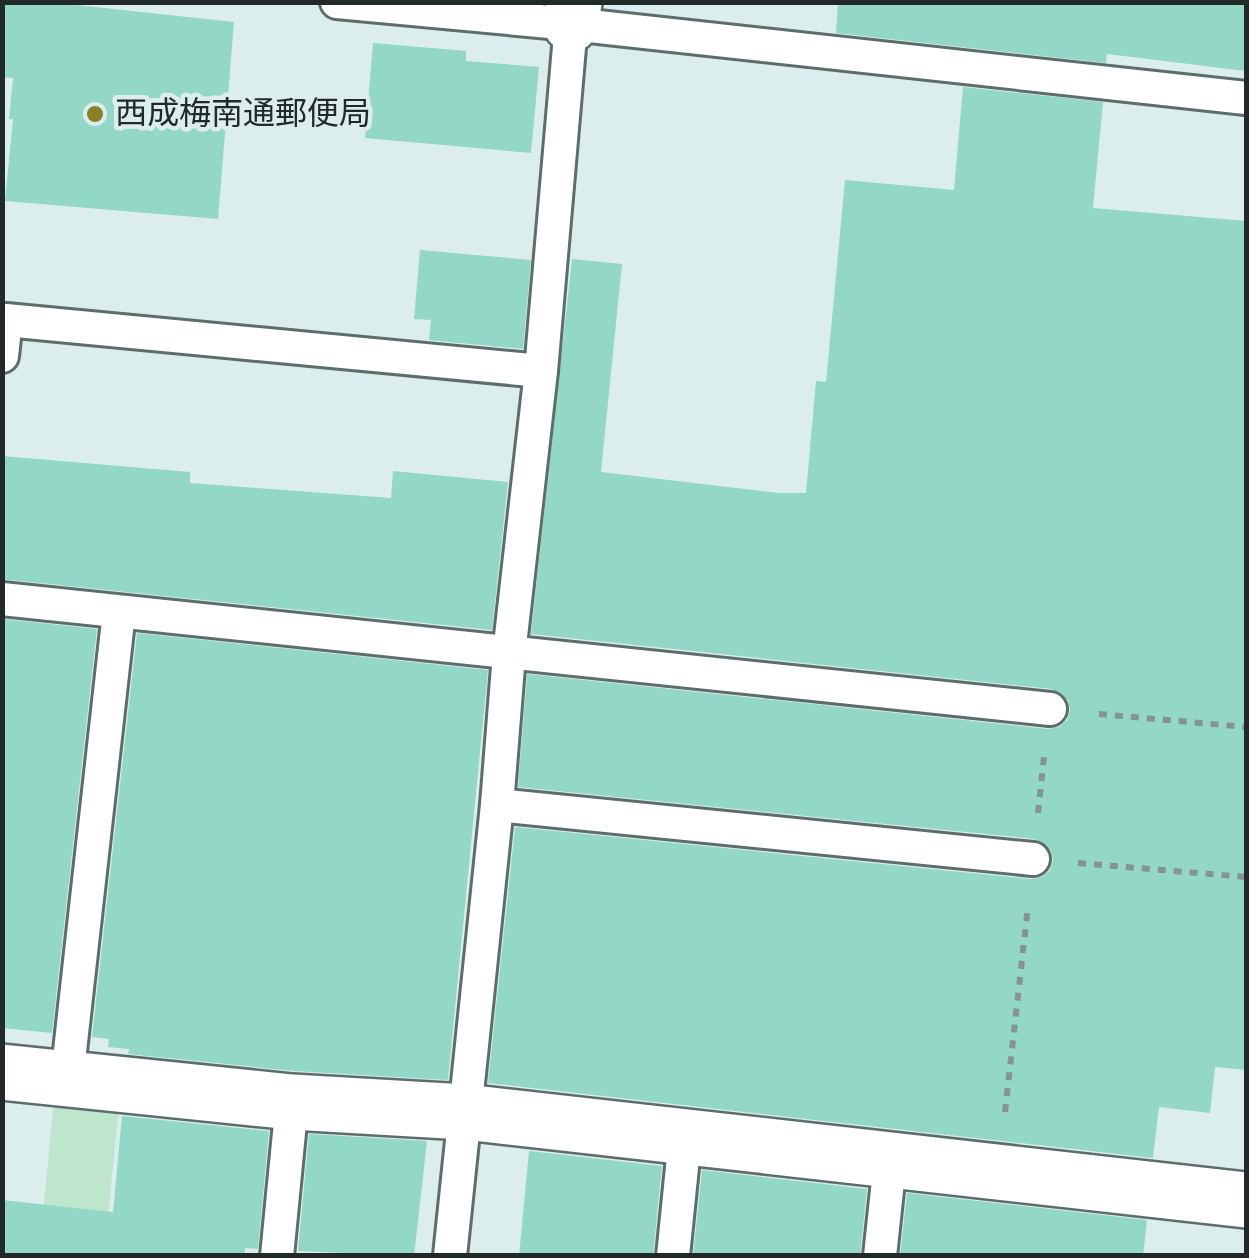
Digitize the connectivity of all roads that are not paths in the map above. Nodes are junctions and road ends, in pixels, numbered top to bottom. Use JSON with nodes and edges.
{"nodes":[{"id":1,"x":337,"y":2,"type":"edge"},
{"id":2,"x":573,"y":13,"type":"edge"},
{"id":3,"x":1246,"y":98,"type":"edge"},
{"id":4,"x":2,"y":356,"type":"edge"},
{"id":5,"x":541,"y":371,"type":"junction"},
{"id":6,"x":2,"y":599,"type":"edge"},
{"id":7,"x":118,"y":612,"type":"junction"},
{"id":8,"x":509,"y":654,"type":"junction"},
{"id":9,"x":1050,"y":709,"type":"road end"},
{"id":10,"x":496,"y":805,"type":"junction"},
{"id":11,"x":1033,"y":859,"type":"road end"},
{"id":12,"x":2,"y":1072,"type":"edge"},
{"id":13,"x":67,"y":1078,"type":"junction"},
{"id":14,"x":292,"y":1102,"type":"junction"},
{"id":15,"x":466,"y":1112,"type":"junction"},
{"id":16,"x":685,"y":1138,"type":"junction"},
{"id":17,"x":890,"y":1162,"type":"junction"},
{"id":18,"x":1246,"y":1200,"type":"edge"},
{"id":19,"x":278,"y":1256,"type":"edge"},
{"id":20,"x":450,"y":1256,"type":"edge"},
{"id":21,"x":673,"y":1256,"type":"edge"},
{"id":22,"x":880,"y":1256,"type":"edge"}],
"edges":[{"from":1,"to":2,"type":"lane"},
{"from":2,"to":3,"type":"lane"},
{"from":2,"to":5,"type":"lane"},
{"from":4,"to":5,"type":"lane"},
{"from":5,"to":8,"type":"lane"},
{"from":6,"to":7,"type":"lane"},
{"from":7,"to":8,"type":"lane"},
{"from":7,"to":13,"type":"lane"},
{"from":8,"to":9,"type":"lane"},
{"from":8,"to":10,"type":"lane"},
{"from":10,"to":11,"type":"lane"},
{"from":10,"to":15,"type":"lane"},
{"from":12,"to":13,"type":"street"},
{"from":13,"to":14,"type":"street"},
{"from":14,"to":15,"type":"street"},
{"from":14,"to":19,"type":"lane"},
{"from":15,"to":16,"type":"street"},
{"from":15,"to":20,"type":"lane"},
{"from":16,"to":17,"type":"street"},
{"from":16,"to":21,"type":"lane"},
{"from":17,"to":18,"type":"street"},
{"from":17,"to":22,"type":"lane"}]}
